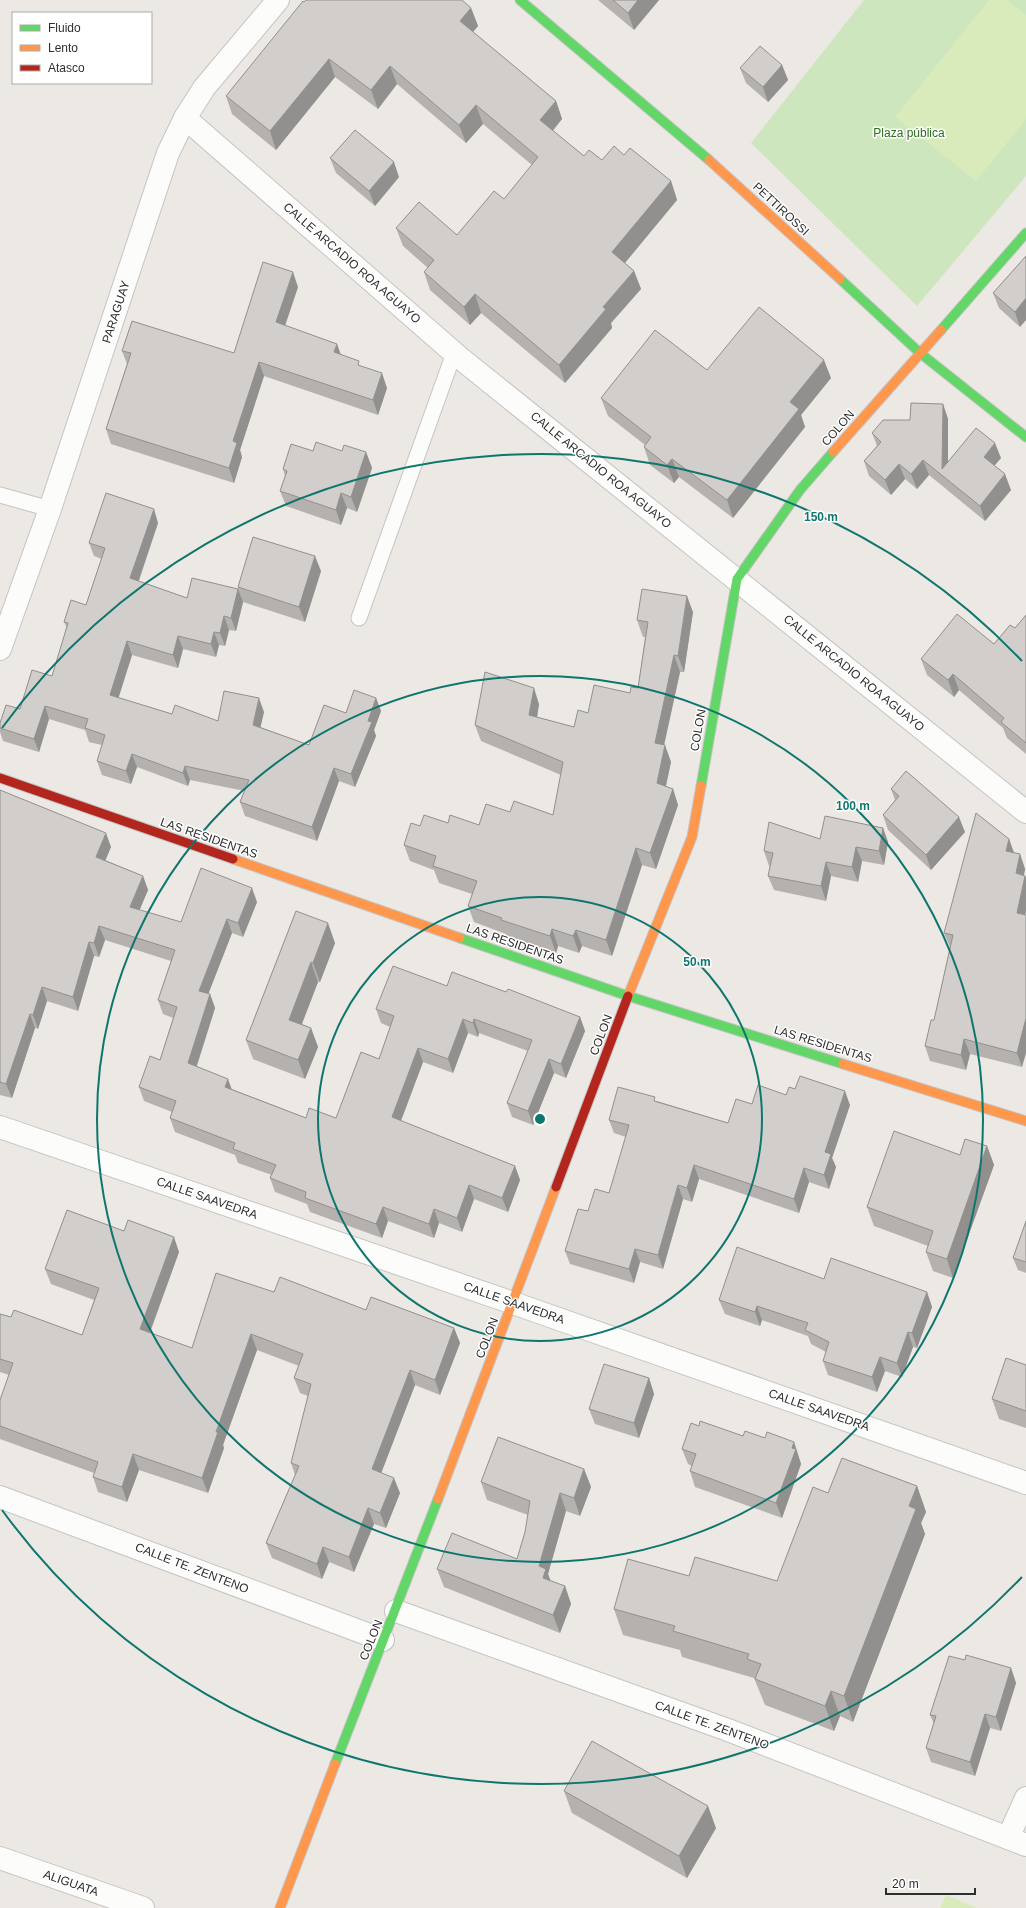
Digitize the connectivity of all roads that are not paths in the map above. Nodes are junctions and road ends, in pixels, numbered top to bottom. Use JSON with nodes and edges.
{"nodes":[{"id":1,"x":278,"y":0,"type":"edge"},
{"id":2,"x":520,"y":0,"type":"edge"},
{"id":3,"x":185,"y":118,"type":"junction"},
{"id":4,"x":1026,"y":233,"type":"edge"},
{"id":5,"x":454,"y":353,"type":"junction"},
{"id":6,"x":920,"y":353,"type":"junction"},
{"id":7,"x":1026,"y":436,"type":"edge"},
{"id":8,"x":0,"y":495,"type":"edge"},
{"id":9,"x":50,"y":509,"type":"junction"},
{"id":10,"x":737,"y":579,"type":"junction"},
{"id":11,"x":359,"y":618,"type":"dead end"},
{"id":12,"x":0,"y":649,"type":"edge"},
{"id":13,"x":0,"y":778,"type":"edge"},
{"id":14,"x":1026,"y":812,"type":"edge"},
{"id":15,"x":628,"y":996,"type":"junction"},
{"id":16,"x":1026,"y":1121,"type":"edge"},
{"id":17,"x":0,"y":1127,"type":"edge"},
{"id":18,"x":513,"y":1303,"type":"junction"},
{"id":19,"x":1026,"y":1483,"type":"edge"},
{"id":20,"x":0,"y":1497,"type":"edge"},
{"id":21,"x":396,"y":1611,"type":"junction"},
{"id":22,"x":383,"y":1640,"type":"junction"},
{"id":23,"x":1026,"y":1798,"type":"edge"},
{"id":24,"x":1017,"y":1841,"type":"edge"},
{"id":25,"x":0,"y":1858,"type":"edge"},
{"id":26,"x":143,"y":1908,"type":"edge"},
{"id":27,"x":280,"y":1908,"type":"edge"}],
"edges":[{"from":1,"to":3,"type":"street","name":"PARAGUAY"},
{"from":2,"to":6,"type":"street","name":"PETTIROSSI"},
{"from":3,"to":5,"type":"street","name":"CALLE ARCADIO ROA AGUAYO"},
{"from":3,"to":9,"type":"street","name":"PARAGUAY"},
{"from":4,"to":6,"type":"street","name":"COLON"},
{"from":5,"to":10,"type":"street","name":"CALLE ARCADIO ROA AGUAYO"},
{"from":5,"to":11,"type":"lane"},
{"from":6,"to":7,"type":"street","name":"PETTIROSSI"},
{"from":6,"to":10,"type":"street","name":"COLON"},
{"from":8,"to":9,"type":"lane"},
{"from":9,"to":12,"type":"street","name":"PARAGUAY"},
{"from":10,"to":14,"type":"street","name":"CALLE ARCADIO ROA AGUAYO"},
{"from":10,"to":15,"type":"street","name":"COLON"},
{"from":13,"to":15,"type":"street","name":"LAS RESIDENTAS"},
{"from":15,"to":16,"type":"street","name":"LAS RESIDENTAS"},
{"from":15,"to":18,"type":"street","name":"COLON"},
{"from":17,"to":18,"type":"street","name":"CALLE SAAVEDRA"},
{"from":18,"to":19,"type":"street","name":"CALLE SAAVEDRA"},
{"from":18,"to":21,"type":"street","name":"COLON"},
{"from":20,"to":22,"type":"street","name":"CALLE TE. ZENTENO"},
{"from":21,"to":22,"type":"street","name":"COLON"},
{"from":21,"to":24,"type":"street","name":"CALLE TE. ZENTENO"},
{"from":22,"to":27,"type":"street","name":"COLON"},
{"from":23,"to":24,"type":"street"},
{"from":25,"to":26,"type":"street","name":"ALIGUATA"}]}
